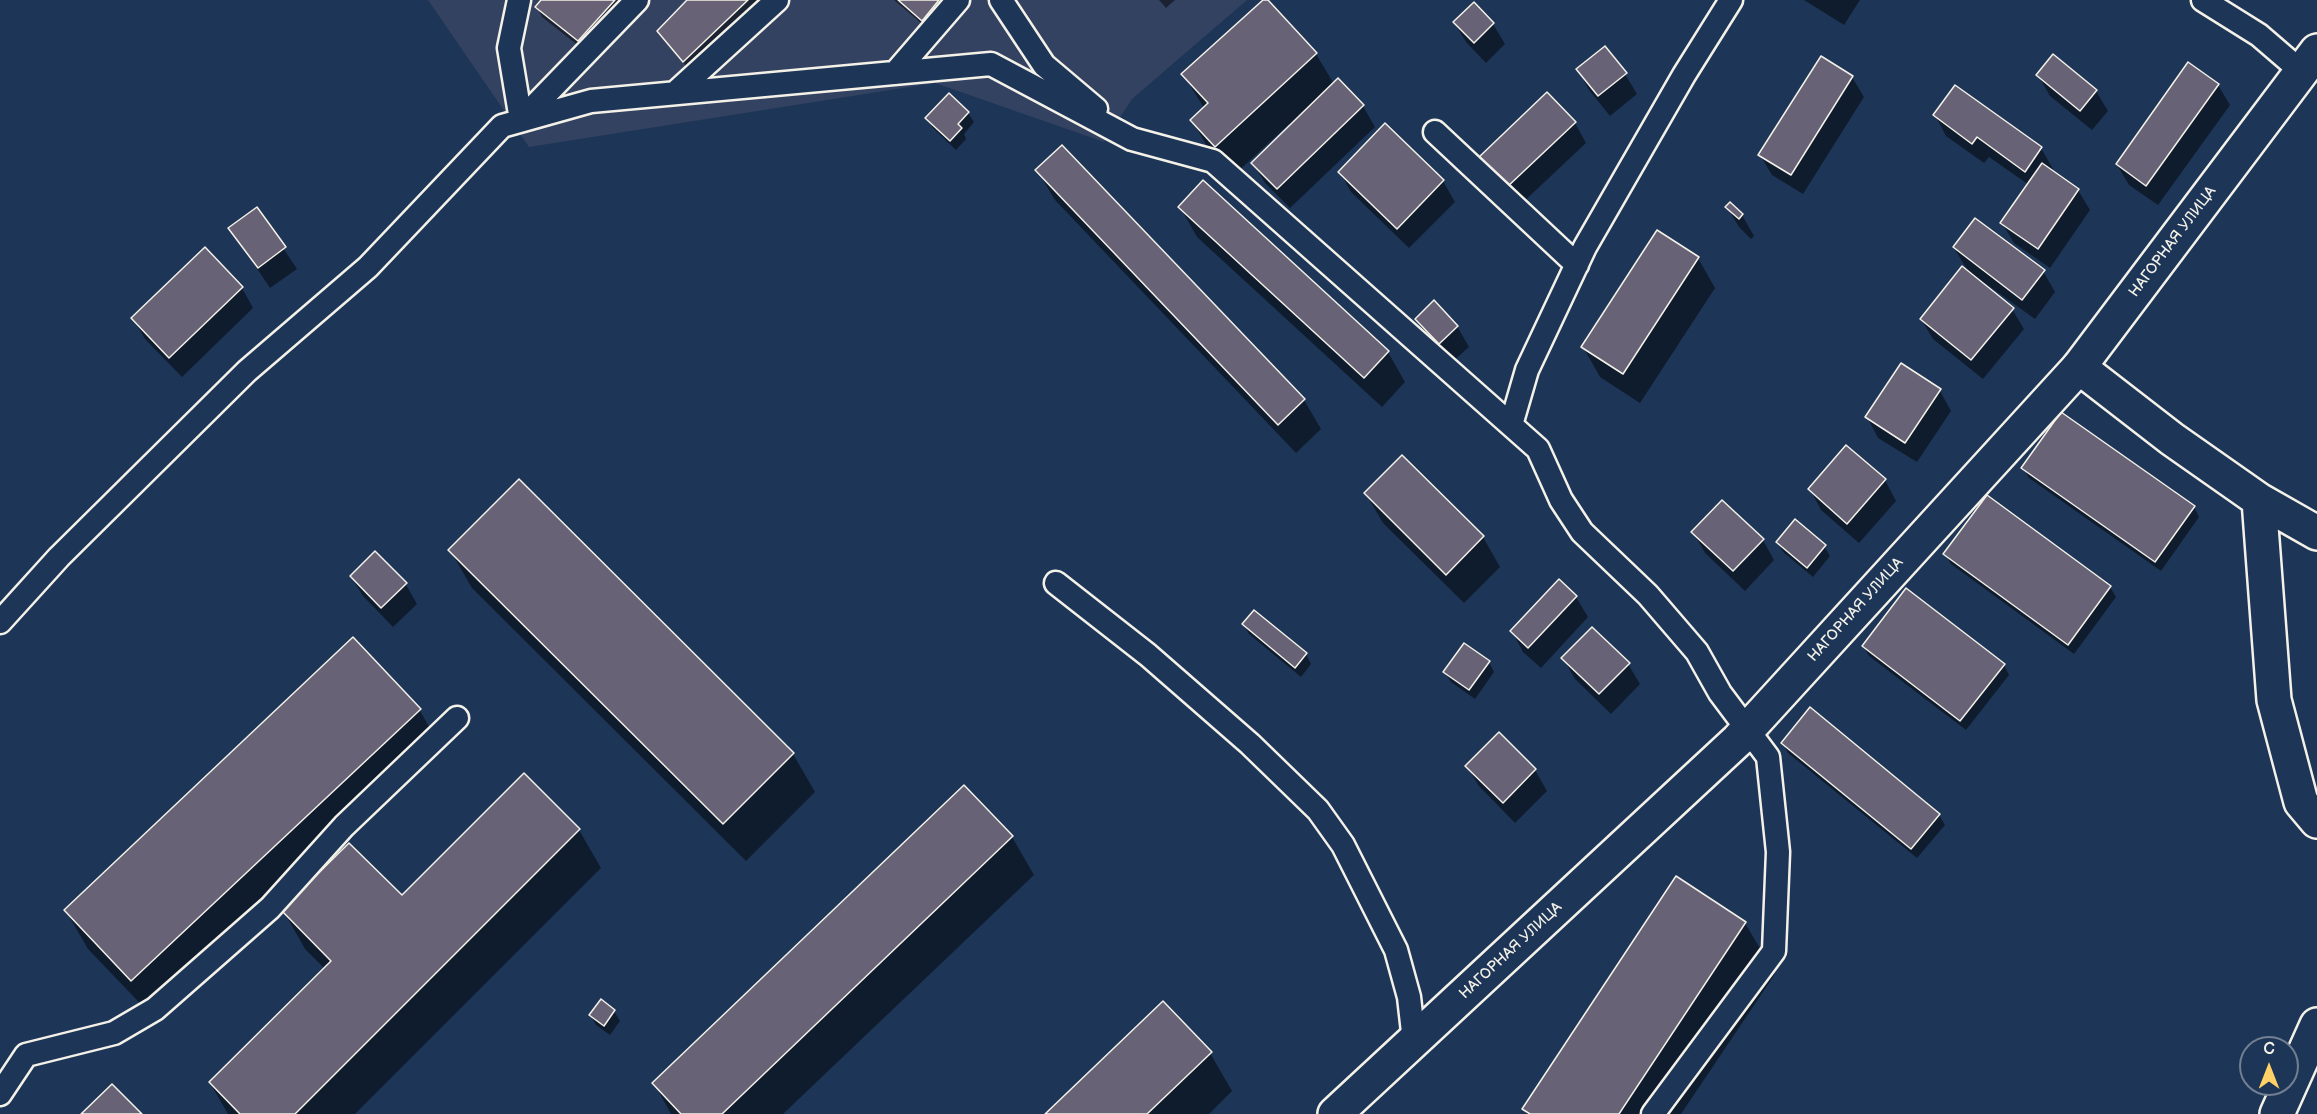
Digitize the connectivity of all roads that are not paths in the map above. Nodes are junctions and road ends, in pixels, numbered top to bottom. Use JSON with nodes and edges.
{"nodes":[{"id":1,"x":519,"y":0,"type":"edge"},
{"id":2,"x":637,"y":0,"type":"edge"},
{"id":3,"x":777,"y":0,"type":"edge"},
{"id":4,"x":958,"y":0,"type":"edge"},
{"id":5,"x":1000,"y":0,"type":"edge"},
{"id":6,"x":1731,"y":0,"type":"edge"},
{"id":7,"x":2203,"y":0,"type":"edge"},
{"id":8,"x":2309,"y":61,"type":"edge"},
{"id":9,"x":895,"y":73,"type":"junction"},
{"id":10,"x":675,"y":93,"type":"junction"},
{"id":11,"x":521,"y":120,"type":"junction"},
{"id":12,"x":1435,"y":132,"type":"dead end"},
{"id":13,"x":1132,"y":139,"type":"junction"},
{"id":14,"x":1577,"y":265,"type":"junction"},
{"id":15,"x":2079,"y":367,"type":"junction"},
{"id":16,"x":1511,"y":425,"type":"junction"},
{"id":17,"x":2259,"y":500,"type":"junction"},
{"id":18,"x":2317,"y":533,"type":"edge"},
{"id":19,"x":1056,"y":583,"type":"dead end"},
{"id":20,"x":0,"y":622,"type":"edge"},
{"id":21,"x":458,"y":718,"type":"dead end"},
{"id":22,"x":1749,"y":728,"type":"junction"},
{"id":23,"x":2317,"y":821,"type":"edge"},
{"id":24,"x":2317,"y":1025,"type":"edge"},
{"id":25,"x":1414,"y":1041,"type":"junction"},
{"id":26,"x":0,"y":1094,"type":"edge"},
{"id":27,"x":1335,"y":1114,"type":"edge"},
{"id":28,"x":1653,"y":1114,"type":"edge"},
{"id":29,"x":2277,"y":1114,"type":"edge"}],
"edges":[{"from":1,"to":11,"type":"lane"},
{"from":2,"to":11,"type":"lane"},
{"from":3,"to":10,"type":"lane"},
{"from":4,"to":9,"type":"lane"},
{"from":5,"to":13,"type":"lane"},
{"from":6,"to":14,"type":"lane"},
{"from":7,"to":8,"type":"lane"},
{"from":8,"to":15,"type":"street","name":"НАГОРНАЯ УЛИЦА"},
{"from":9,"to":10,"type":"lane"},
{"from":9,"to":13,"type":"lane"},
{"from":10,"to":11,"type":"lane"},
{"from":11,"to":20,"type":"lane"},
{"from":12,"to":14,"type":"lane"},
{"from":13,"to":16,"type":"lane"},
{"from":14,"to":16,"type":"lane"},
{"from":15,"to":17,"type":"street"},
{"from":15,"to":22,"type":"street","name":"НАГОРНАЯ УЛИЦА"},
{"from":16,"to":22,"type":"lane"},
{"from":17,"to":18,"type":"street"},
{"from":17,"to":23,"type":"street"},
{"from":19,"to":25,"type":"lane"},
{"from":21,"to":26,"type":"lane"},
{"from":22,"to":25,"type":"street","name":"НАГОРНАЯ УЛИЦА"},
{"from":22,"to":28,"type":"lane"},
{"from":24,"to":29,"type":"street"},
{"from":25,"to":27,"type":"street","name":"НАГОРНАЯ УЛИЦА"}]}
